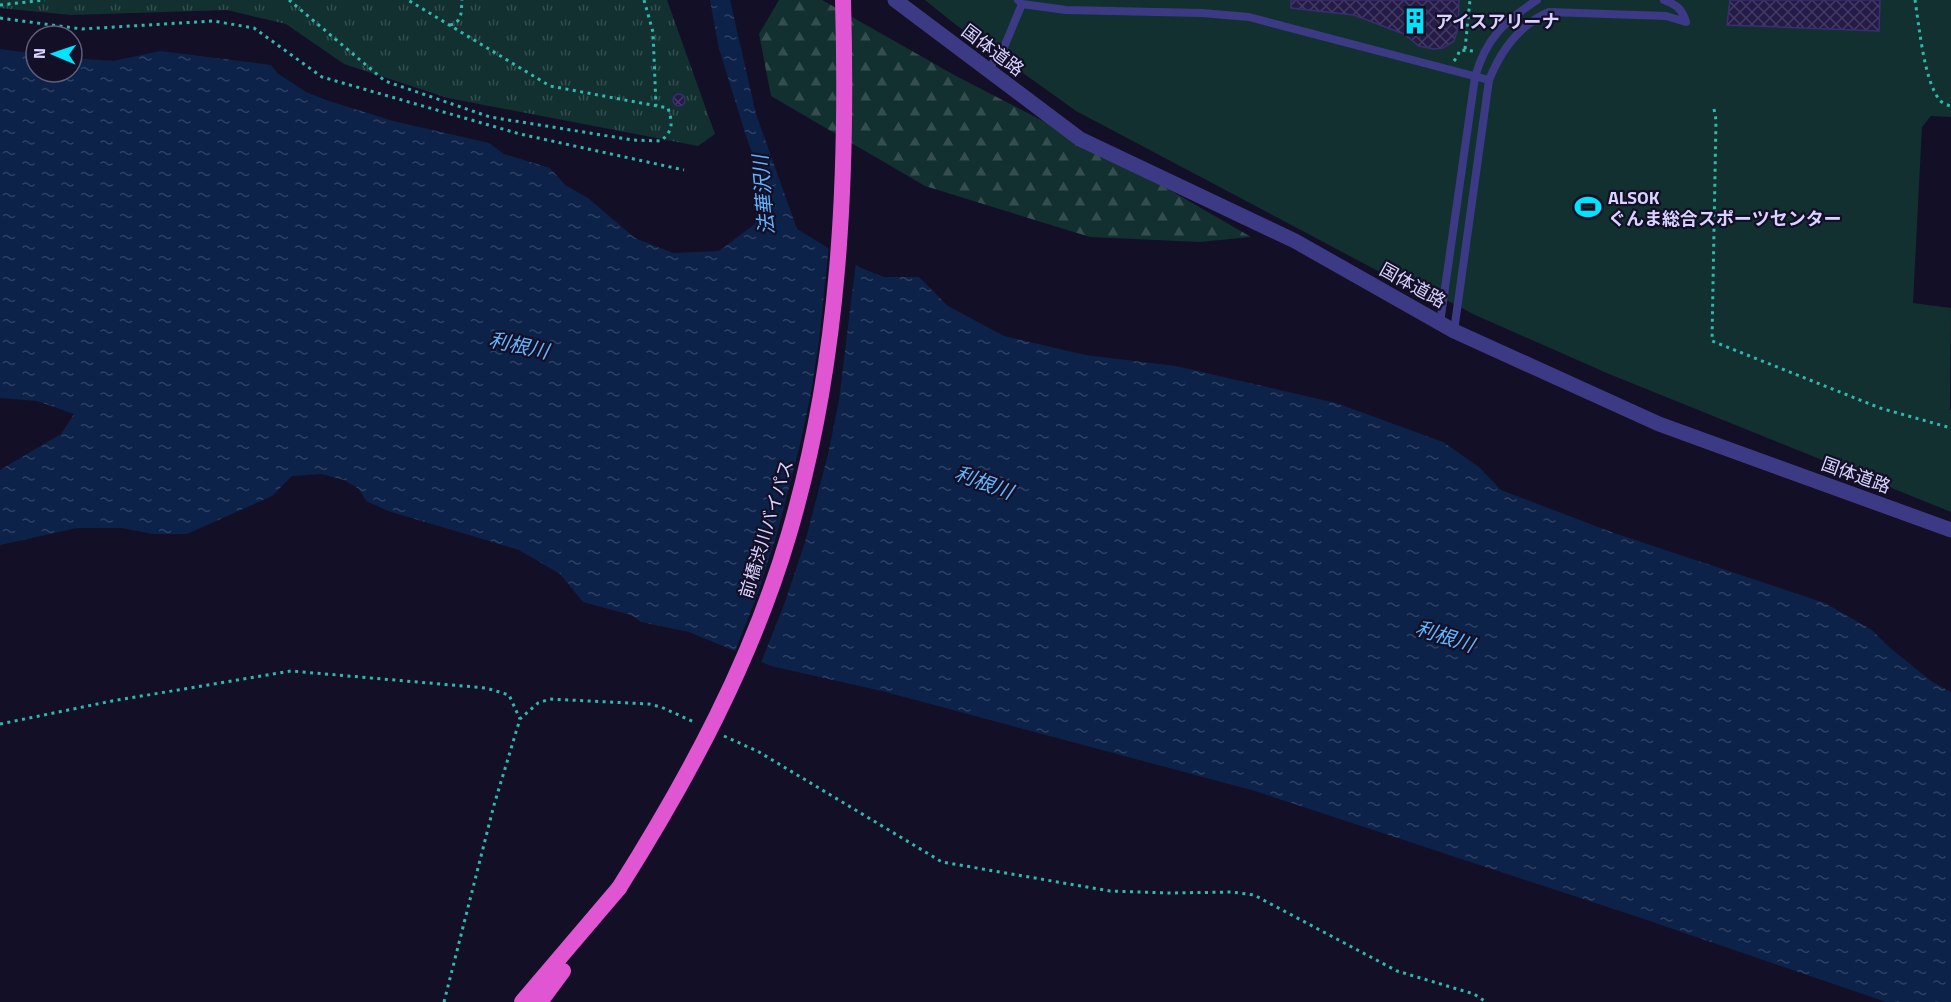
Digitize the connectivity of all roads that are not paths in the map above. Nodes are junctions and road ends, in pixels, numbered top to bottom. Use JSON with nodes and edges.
{"nodes":[{"id":1,"x":843,"y":0,"type":"edge"},
{"id":2,"x":895,"y":0,"type":"edge"},
{"id":3,"x":1538,"y":0,"type":"edge"},
{"id":4,"x":1664,"y":0,"type":"edge"},
{"id":5,"x":1020,"y":2,"type":"edge"},
{"id":6,"x":1538,"y":17,"type":"junction"},
{"id":7,"x":987,"y":70,"type":"junction"},
{"id":8,"x":1475,"y":77,"type":"junction"},
{"id":9,"x":1489,"y":80,"type":"junction"},
{"id":10,"x":1440,"y":323,"type":"junction"},
{"id":11,"x":1454,"y":331,"type":"junction"},
{"id":12,"x":1951,"y":530,"type":"edge"},
{"id":13,"x":619,"y":888,"type":"junction"},
{"id":14,"x":522,"y":1002,"type":"edge"},
{"id":15,"x":540,"y":1002,"type":"edge"}],
"edges":[{"from":1,"to":13,"type":"highway","name":"前橋渋川バイパス","bridge":true},
{"from":2,"to":7,"type":"street","name":"国体道路"},
{"from":3,"to":6,"type":"lane"},
{"from":3,"to":8,"type":"lane"},
{"from":4,"to":6,"type":"lane"},
{"from":5,"to":7,"type":"lane"},
{"from":5,"to":8,"type":"lane"},
{"from":6,"to":9,"type":"lane"},
{"from":7,"to":10,"type":"street","name":"国体道路"},
{"from":8,"to":9,"type":"lane"},
{"from":8,"to":10,"type":"lane"},
{"from":9,"to":11,"type":"lane"},
{"from":10,"to":11,"type":"street","name":"国体道路"},
{"from":11,"to":12,"type":"street","name":"国体道路"},
{"from":13,"to":14,"type":"highway","name":"前橋渋川バイパス"},
{"from":13,"to":15,"type":"highway"}]}
